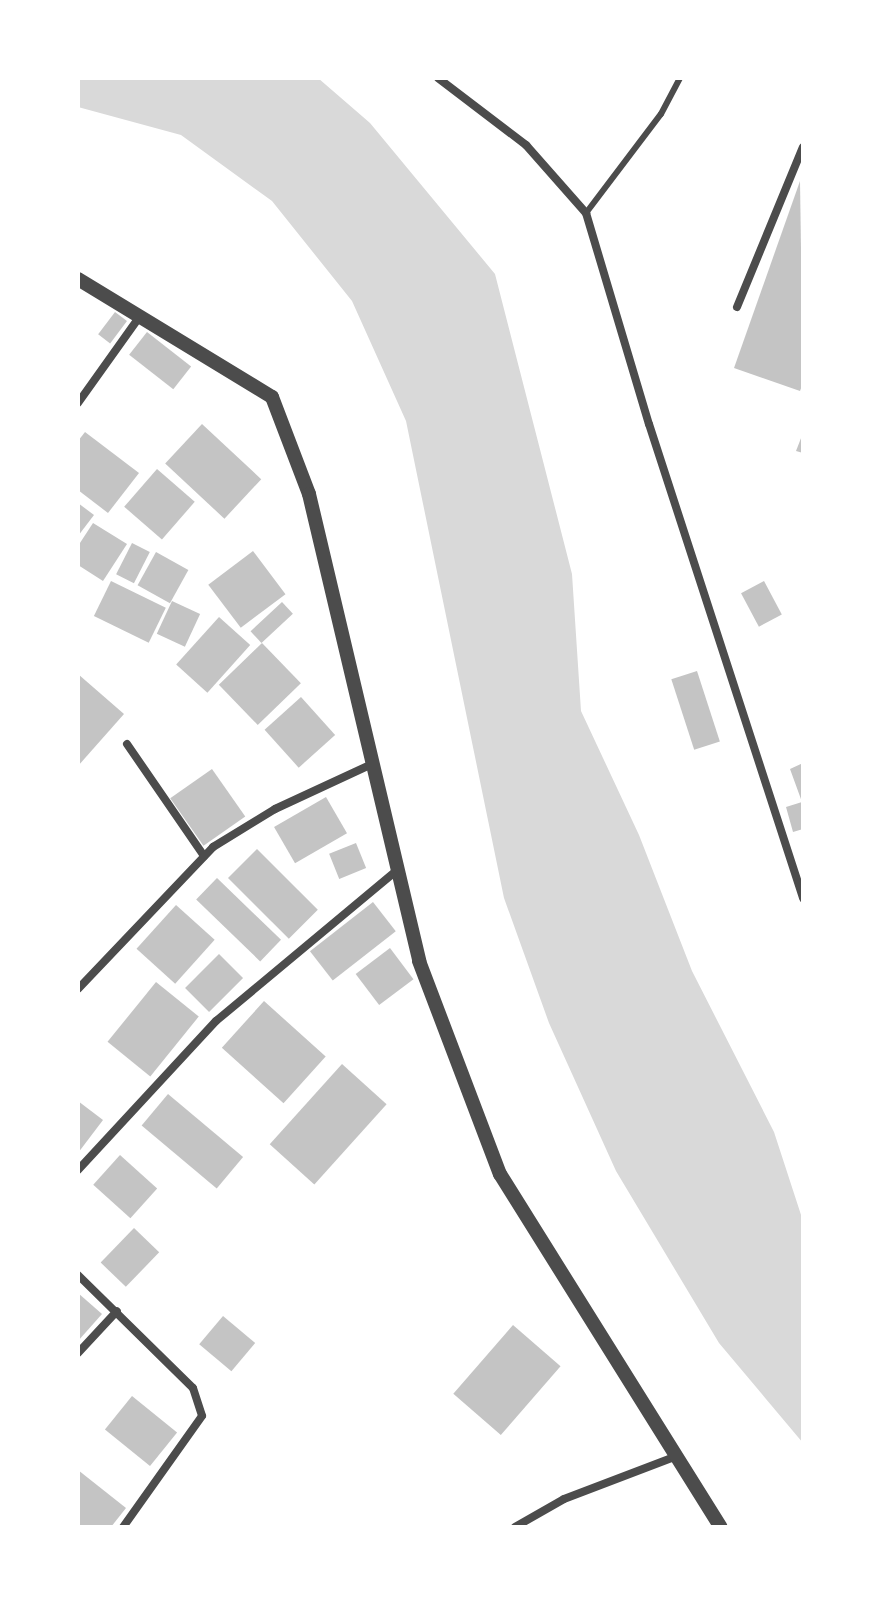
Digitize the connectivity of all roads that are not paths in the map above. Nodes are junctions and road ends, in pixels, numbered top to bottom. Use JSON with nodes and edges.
{"nodes":[{"id":1,"x":438,"y":78,"type":"edge"},
{"id":2,"x":680,"y":78,"type":"edge"},
{"id":3,"x":803,"y":147,"type":"edge"},
{"id":4,"x":800,"y":166,"type":"edge"},
{"id":5,"x":586,"y":213,"type":"junction"},
{"id":6,"x":78,"y":279,"type":"edge"},
{"id":7,"x":737,"y":307,"type":"dead end"},
{"id":8,"x":140,"y":316,"type":"junction"},
{"id":9,"x":78,"y":403,"type":"edge"},
{"id":10,"x":127,"y":744,"type":"dead end"},
{"id":11,"x":370,"y":765,"type":"junction"},
{"id":12,"x":204,"y":856,"type":"junction"},
{"id":13,"x":395,"y":872,"type":"junction"},
{"id":14,"x":803,"y":899,"type":"edge"},
{"id":15,"x":78,"y":989,"type":"edge"},
{"id":16,"x":78,"y":1170,"type":"edge"},
{"id":17,"x":78,"y":1275,"type":"edge"},
{"id":18,"x":117,"y":1311,"type":"junction"},
{"id":19,"x":78,"y":1353,"type":"edge"},
{"id":20,"x":674,"y":1457,"type":"junction"},
{"id":21,"x":123,"y":1527,"type":"edge"},
{"id":22,"x":515,"y":1527,"type":"edge"},
{"id":23,"x":721,"y":1527,"type":"edge"}],
"edges":[{"from":1,"to":5,"type":"street"},
{"from":2,"to":5,"type":"lane"},
{"from":3,"to":4,"type":"street"},
{"from":4,"to":7,"type":"street"},
{"from":5,"to":14,"type":"street"},
{"from":6,"to":8,"type":"street"},
{"from":8,"to":9,"type":"street"},
{"from":8,"to":11,"type":"street"},
{"from":10,"to":12,"type":"street"},
{"from":11,"to":12,"type":"street"},
{"from":11,"to":13,"type":"street"},
{"from":12,"to":15,"type":"street"},
{"from":13,"to":16,"type":"street"},
{"from":13,"to":20,"type":"street"},
{"from":17,"to":18,"type":"street"},
{"from":18,"to":19,"type":"street"},
{"from":18,"to":21,"type":"street"},
{"from":20,"to":22,"type":"street"},
{"from":20,"to":23,"type":"street"}]}
